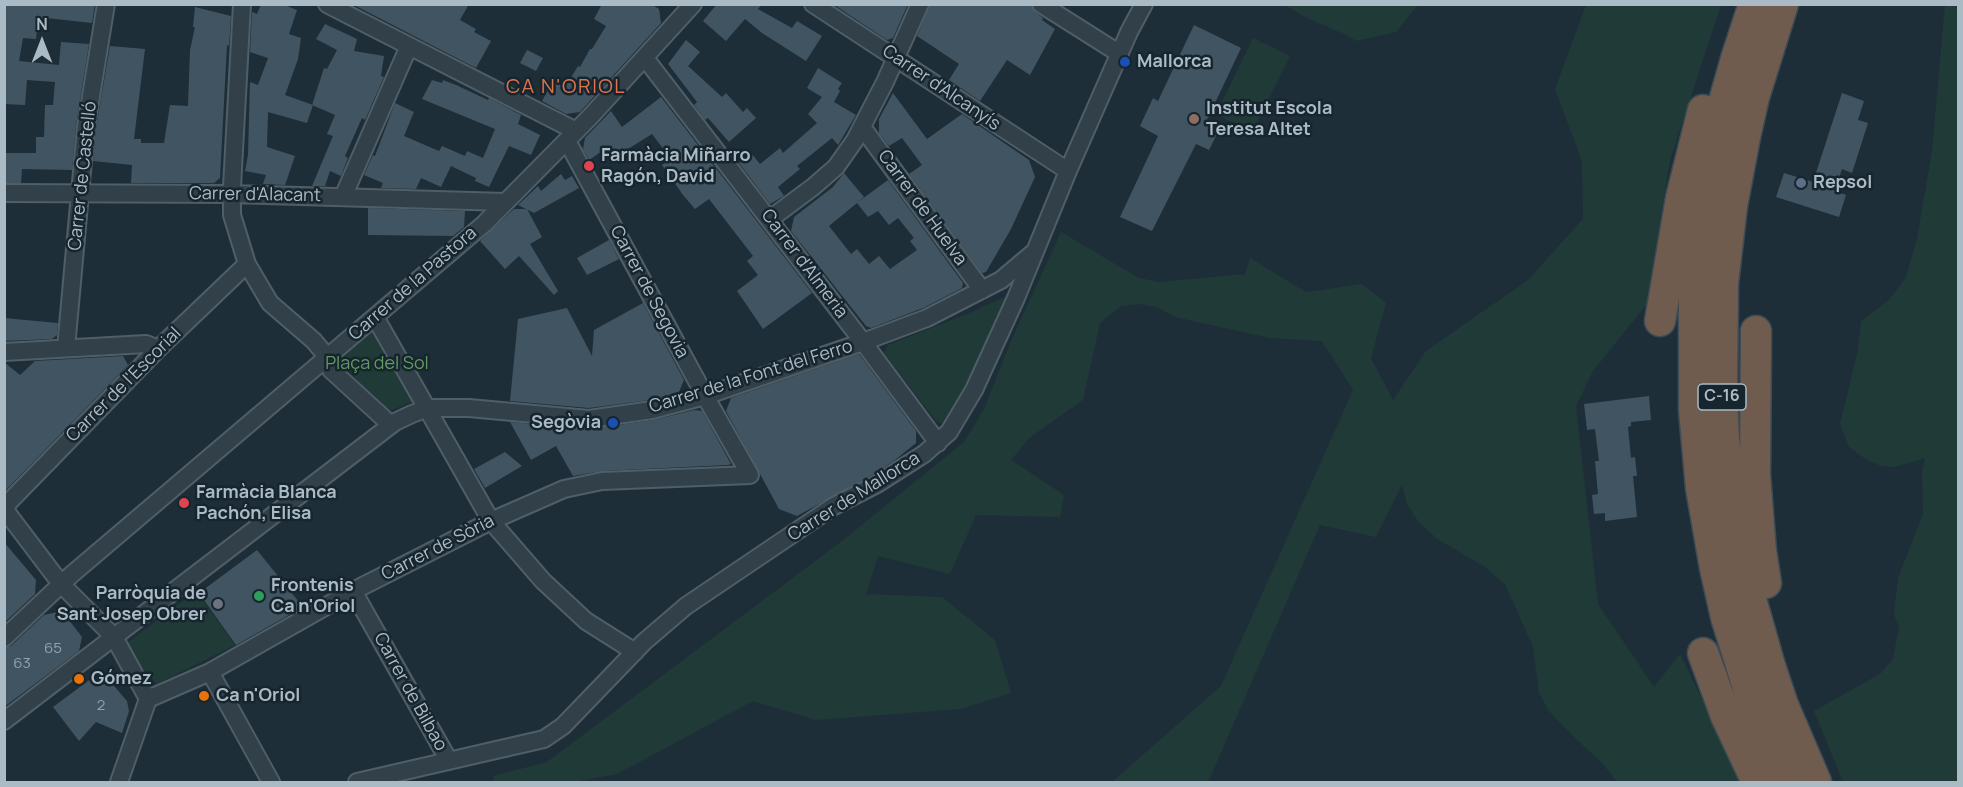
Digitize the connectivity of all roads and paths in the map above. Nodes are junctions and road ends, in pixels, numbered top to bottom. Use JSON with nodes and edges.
{"nodes":[{"id":1,"x":106,"y":4,"type":"edge"},
{"id":2,"x":242,"y":4,"type":"edge"},
{"id":3,"x":327,"y":4,"type":"edge"},
{"id":4,"x":813,"y":4,"type":"edge"},
{"id":5,"x":920,"y":4,"type":"edge"},
{"id":6,"x":1041,"y":4,"type":"edge"},
{"id":7,"x":1144,"y":4,"type":"edge"},
{"id":8,"x":1739,"y":4,"type":"edge"},
{"id":9,"x":1754,"y":4,"type":"edge"},
{"id":10,"x":1783,"y":4,"type":"edge"},
{"id":11,"x":686,"y":7,"type":"edge"},
{"id":12,"x":347,"y":9,"type":"edge"},
{"id":13,"x":409,"y":46,"type":"junction"},
{"id":14,"x":1120,"y":54,"type":"junction"},
{"id":15,"x":645,"y":58,"type":"junction"},
{"id":16,"x":896,"y":58,"type":"junction"},
{"id":17,"x":862,"y":127,"type":"junction"},
{"id":18,"x":572,"y":136,"type":"junction"},
{"id":19,"x":1068,"y":171,"type":"junction"},
{"id":20,"x":4,"y":193,"type":"edge"},
{"id":21,"x":80,"y":194,"type":"junction"},
{"id":22,"x":232,"y":194,"type":"junction"},
{"id":23,"x":343,"y":197,"type":"junction"},
{"id":24,"x":505,"y":202,"type":"junction"},
{"id":25,"x":770,"y":219,"type":"junction"},
{"id":26,"x":1034,"y":253,"type":"junction"},
{"id":27,"x":247,"y":264,"type":"junction"},
{"id":28,"x":982,"y":290,"type":"junction"},
{"id":29,"x":375,"y":317,"type":"junction"},
{"id":30,"x":1659,"y":321,"type":"dead end"},
{"id":31,"x":1756,"y":331,"type":"dead end"},
{"id":32,"x":863,"y":342,"type":"junction"},
{"id":33,"x":66,"y":348,"type":"junction"},
{"id":34,"x":158,"y":349,"type":"junction"},
{"id":35,"x":4,"y":352,"type":"edge"},
{"id":36,"x":328,"y":358,"type":"junction"},
{"id":37,"x":705,"y":396,"type":"junction"},
{"id":38,"x":428,"y":408,"type":"junction"},
{"id":39,"x":391,"y":425,"type":"junction"},
{"id":40,"x":938,"y":443,"type":"junction"},
{"id":41,"x":750,"y":475,"type":"joint"},
{"id":42,"x":5,"y":510,"type":"edge"},
{"id":43,"x":491,"y":521,"type":"junction"},
{"id":44,"x":61,"y":584,"type":"junction"},
{"id":45,"x":353,"y":591,"type":"junction"},
{"id":46,"x":114,"y":637,"type":"junction"},
{"id":47,"x":4,"y":638,"type":"edge"},
{"id":48,"x":635,"y":652,"type":"junction"},
{"id":49,"x":1703,"y":653,"type":"dead end"},
{"id":50,"x":210,"y":672,"type":"junction"},
{"id":51,"x":148,"y":699,"type":"junction"},
{"id":52,"x":4,"y":721,"type":"edge"},
{"id":53,"x":448,"y":761,"type":"junction"},
{"id":54,"x":119,"y":783,"type":"edge"},
{"id":55,"x":271,"y":783,"type":"edge"},
{"id":56,"x":357,"y":783,"type":"edge"},
{"id":57,"x":1757,"y":783,"type":"edge"},
{"id":58,"x":1784,"y":783,"type":"edge"},
{"id":59,"x":1816,"y":783,"type":"edge"},
{"id":60,"x":1822,"y":783,"type":"edge"}],
"edges":[{"from":1,"to":21,"type":"street","name":"Carrer de Castelló"},
{"from":2,"to":22,"type":"street"},
{"from":3,"to":12,"type":"street"},
{"from":4,"to":16,"type":"street","name":"Carrer d'Alcanyís"},
{"from":5,"to":16,"type":"street"},
{"from":6,"to":14,"type":"street"},
{"from":7,"to":14,"type":"street","name":"Carrer de Mallorca"},
{"from":8,"to":30,"type":"highway"},
{"from":9,"to":58,"type":"highway","number":"C-16"},
{"from":10,"to":59,"type":"highway","number":"C-16"},
{"from":11,"to":15,"type":"street","name":"Carrer de la Pastora"},
{"from":12,"to":13,"type":"street"},
{"from":13,"to":18,"type":"street"},
{"from":13,"to":23,"type":"street"},
{"from":14,"to":19,"type":"street","name":"Carrer de Mallorca"},
{"from":15,"to":18,"type":"street","name":"Carrer de la Pastora"},
{"from":15,"to":25,"type":"street","name":"Carrer d'Almeria"},
{"from":16,"to":17,"type":"street"},
{"from":16,"to":19,"type":"street","name":"Carrer d'Alcanyís"},
{"from":17,"to":25,"type":"street"},
{"from":17,"to":28,"type":"street","name":"Carrer de Huelva"},
{"from":18,"to":24,"type":"street","name":"Carrer de la Pastora"},
{"from":18,"to":37,"type":"street","name":"Carrer de Segovia"},
{"from":19,"to":26,"type":"street","name":"Carrer de Mallorca"},
{"from":20,"to":21,"type":"street","name":"Carrer d'Alacant"},
{"from":21,"to":22,"type":"street","name":"Carrer d'Alacant"},
{"from":21,"to":33,"type":"street","name":"Carrer de Castelló"},
{"from":22,"to":23,"type":"street","name":"Carrer d'Alacant"},
{"from":22,"to":27,"type":"street"},
{"from":23,"to":24,"type":"street","name":"Carrer d'Alacant"},
{"from":24,"to":29,"type":"street","name":"Carrer de la Pastora"},
{"from":25,"to":32,"type":"street","name":"Carrer d'Almeria"},
{"from":26,"to":28,"type":"street","name":"Carrer de la Font del Ferro"},
{"from":26,"to":40,"type":"street","name":"Carrer de Mallorca"},
{"from":27,"to":34,"type":"street","name":"Carrer de l'Escorial"},
{"from":27,"to":36,"type":"street"},
{"from":28,"to":32,"type":"street","name":"Carrer de la Font del Ferro"},
{"from":29,"to":36,"type":"street","name":"Carrer de la Pastora"},
{"from":29,"to":38,"type":"street"},
{"from":31,"to":60,"type":"highway"},
{"from":32,"to":37,"type":"street","name":"Carrer de la Font del Ferro"},
{"from":32,"to":40,"type":"street","name":"Carrer d'Almeria"},
{"from":33,"to":34,"type":"street"},
{"from":33,"to":35,"type":"street"},
{"from":34,"to":42,"type":"street","name":"Carrer de l'Escorial"},
{"from":36,"to":39,"type":"street"},
{"from":36,"to":44,"type":"street","name":"Carrer de la Pastora"},
{"from":37,"to":38,"type":"street","name":"Carrer de la Font del Ferro"},
{"from":37,"to":41,"type":"street","name":"Carrer de Segovia"},
{"from":38,"to":39,"type":"street","name":"Carrer de la Font del Ferro"},
{"from":38,"to":43,"type":"street"},
{"from":39,"to":46,"type":"street","name":"Carrer de la Font del Ferro"},
{"from":40,"to":48,"type":"street","name":"Carrer de Mallorca"},
{"from":41,"to":43,"type":"street","name":"Carrer de Sòria"},
{"from":42,"to":44,"type":"street"},
{"from":43,"to":45,"type":"street","name":"Carrer de Sòria"},
{"from":43,"to":48,"type":"street"},
{"from":44,"to":46,"type":"street"},
{"from":44,"to":47,"type":"street","name":"Carrer de la Pastora"},
{"from":45,"to":50,"type":"street","name":"Carrer de Sòria"},
{"from":45,"to":53,"type":"street","name":"Carrer de Bilbao"},
{"from":46,"to":51,"type":"street"},
{"from":46,"to":52,"type":"street","name":"Carrer de la Font del Ferro"},
{"from":48,"to":53,"type":"street","name":"Carrer de Mallorca"},
{"from":49,"to":57,"type":"highway"},
{"from":50,"to":51,"type":"street","name":"Carrer de Sòria"},
{"from":50,"to":55,"type":"street"},
{"from":51,"to":54,"type":"street"},
{"from":53,"to":56,"type":"street","name":"Carrer de Mallorca"}]}
